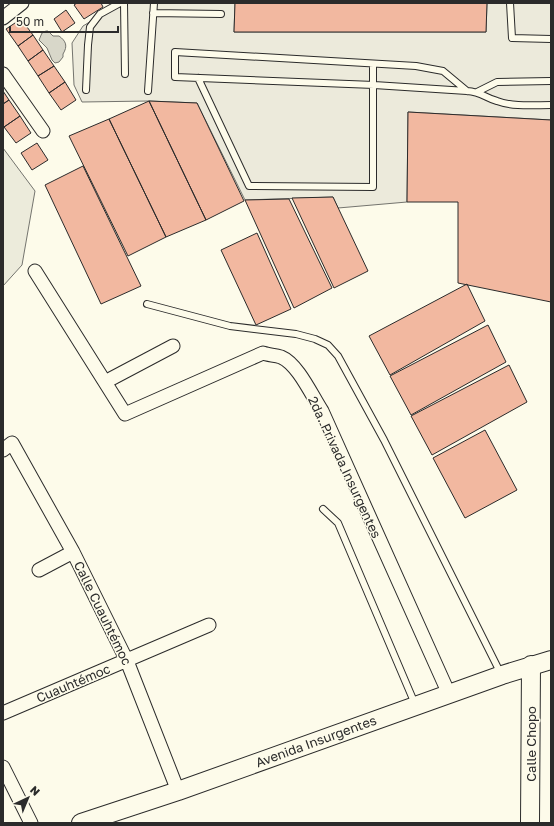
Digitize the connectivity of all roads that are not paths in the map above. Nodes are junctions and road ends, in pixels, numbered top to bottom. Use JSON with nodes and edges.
{"nodes":[{"id":1,"x":22,"y":3,"type":"edge"},
{"id":2,"x":120,"y":3,"type":"edge"},
{"id":3,"x":124,"y":3,"type":"edge"},
{"id":4,"x":154,"y":3,"type":"edge"},
{"id":5,"x":510,"y":3,"type":"edge"},
{"id":6,"x":153,"y":13,"type":"junction"},
{"id":7,"x":221,"y":14,"type":"dead end"},
{"id":8,"x":3,"y":18,"type":"edge"},
{"id":9,"x":551,"y":39,"type":"edge"},
{"id":10,"x":373,"y":64,"type":"junction"},
{"id":11,"x":3,"y":74,"type":"edge"},
{"id":12,"x":125,"y":74,"type":"dead end"},
{"id":13,"x":198,"y":78,"type":"junction"},
{"id":14,"x":551,"y":81,"type":"edge"},
{"id":15,"x":374,"y":85,"type":"junction"},
{"id":16,"x":86,"y":90,"type":"dead end"},
{"id":17,"x":148,"y":91,"type":"dead end"},
{"id":18,"x":467,"y":91,"type":"junction"},
{"id":19,"x":477,"y":92,"type":"junction"},
{"id":20,"x":551,"y":105,"type":"edge"},
{"id":21,"x":44,"y":131,"type":"dead end"},
{"id":22,"x":35,"y":272,"type":"dead end"},
{"id":23,"x":147,"y":304,"type":"dead end"},
{"id":24,"x":172,"y":346,"type":"dead end"},
{"id":25,"x":105,"y":382,"type":"junction"},
{"id":26,"x":7,"y":446,"type":"edge"},
{"id":27,"x":323,"y":509,"type":"dead end"},
{"id":28,"x":73,"y":552,"type":"junction"},
{"id":29,"x":39,"y":570,"type":"dead end"},
{"id":30,"x":209,"y":625,"type":"dead end"},
{"id":31,"x":551,"y":660,"type":"edge"},
{"id":32,"x":127,"y":661,"type":"junction"},
{"id":33,"x":531,"y":665,"type":"junction"},
{"id":34,"x":502,"y":675,"type":"junction"},
{"id":35,"x":449,"y":694,"type":"junction"},
{"id":36,"x":415,"y":706,"type":"junction"},
{"id":37,"x":3,"y":713,"type":"edge"},
{"id":38,"x":3,"y":768,"type":"edge"},
{"id":39,"x":178,"y":791,"type":"junction"},
{"id":40,"x":31,"y":823,"type":"edge"},
{"id":41,"x":81,"y":823,"type":"edge"},
{"id":42,"x":530,"y":823,"type":"edge"}],
"edges":[{"from":1,"to":8,"type":"street"},
{"from":2,"to":16,"type":"lane"},
{"from":3,"to":12,"type":"lane"},
{"from":4,"to":6,"type":"lane"},
{"from":5,"to":9,"type":"lane"},
{"from":6,"to":7,"type":"lane"},
{"from":6,"to":17,"type":"lane"},
{"from":10,"to":13,"type":"lane"},
{"from":10,"to":15,"type":"lane"},
{"from":10,"to":18,"type":"lane"},
{"from":11,"to":21,"type":"street"},
{"from":13,"to":15,"type":"lane"},
{"from":13,"to":15,"type":"lane"},
{"from":14,"to":19,"type":"lane"},
{"from":15,"to":18,"type":"lane"},
{"from":18,"to":19,"type":"lane"},
{"from":19,"to":20,"type":"lane"},
{"from":22,"to":25,"type":"street","name":"2da. Privada Insurgentes"},
{"from":23,"to":34,"type":"lane"},
{"from":24,"to":25,"type":"street"},
{"from":25,"to":35,"type":"street","name":"2da. Privada Insurgentes"},
{"from":26,"to":28,"type":"street","name":"Calle Cuauhtémoc"},
{"from":27,"to":36,"type":"lane"},
{"from":28,"to":29,"type":"street"},
{"from":28,"to":32,"type":"street","name":"Calle Cuauhtémoc"},
{"from":30,"to":32,"type":"street","name":"Cuauhtémoc"},
{"from":31,"to":33,"type":"street","name":"Avenida Insurgentes"},
{"from":32,"to":37,"type":"street","name":"Cuauhtémoc"},
{"from":32,"to":39,"type":"street","name":"Calle Cuauhtémoc"},
{"from":33,"to":34,"type":"street","name":"Avenida Insurgentes"},
{"from":33,"to":42,"type":"street","name":"Calle Chopo"},
{"from":34,"to":35,"type":"street","name":"Avenida Insurgentes"},
{"from":35,"to":36,"type":"street","name":"Avenida Insurgentes"},
{"from":36,"to":39,"type":"street","name":"Avenida Insurgentes"},
{"from":38,"to":40,"type":"street"},
{"from":39,"to":41,"type":"street","name":"Avenida Insurgentes"}]}
